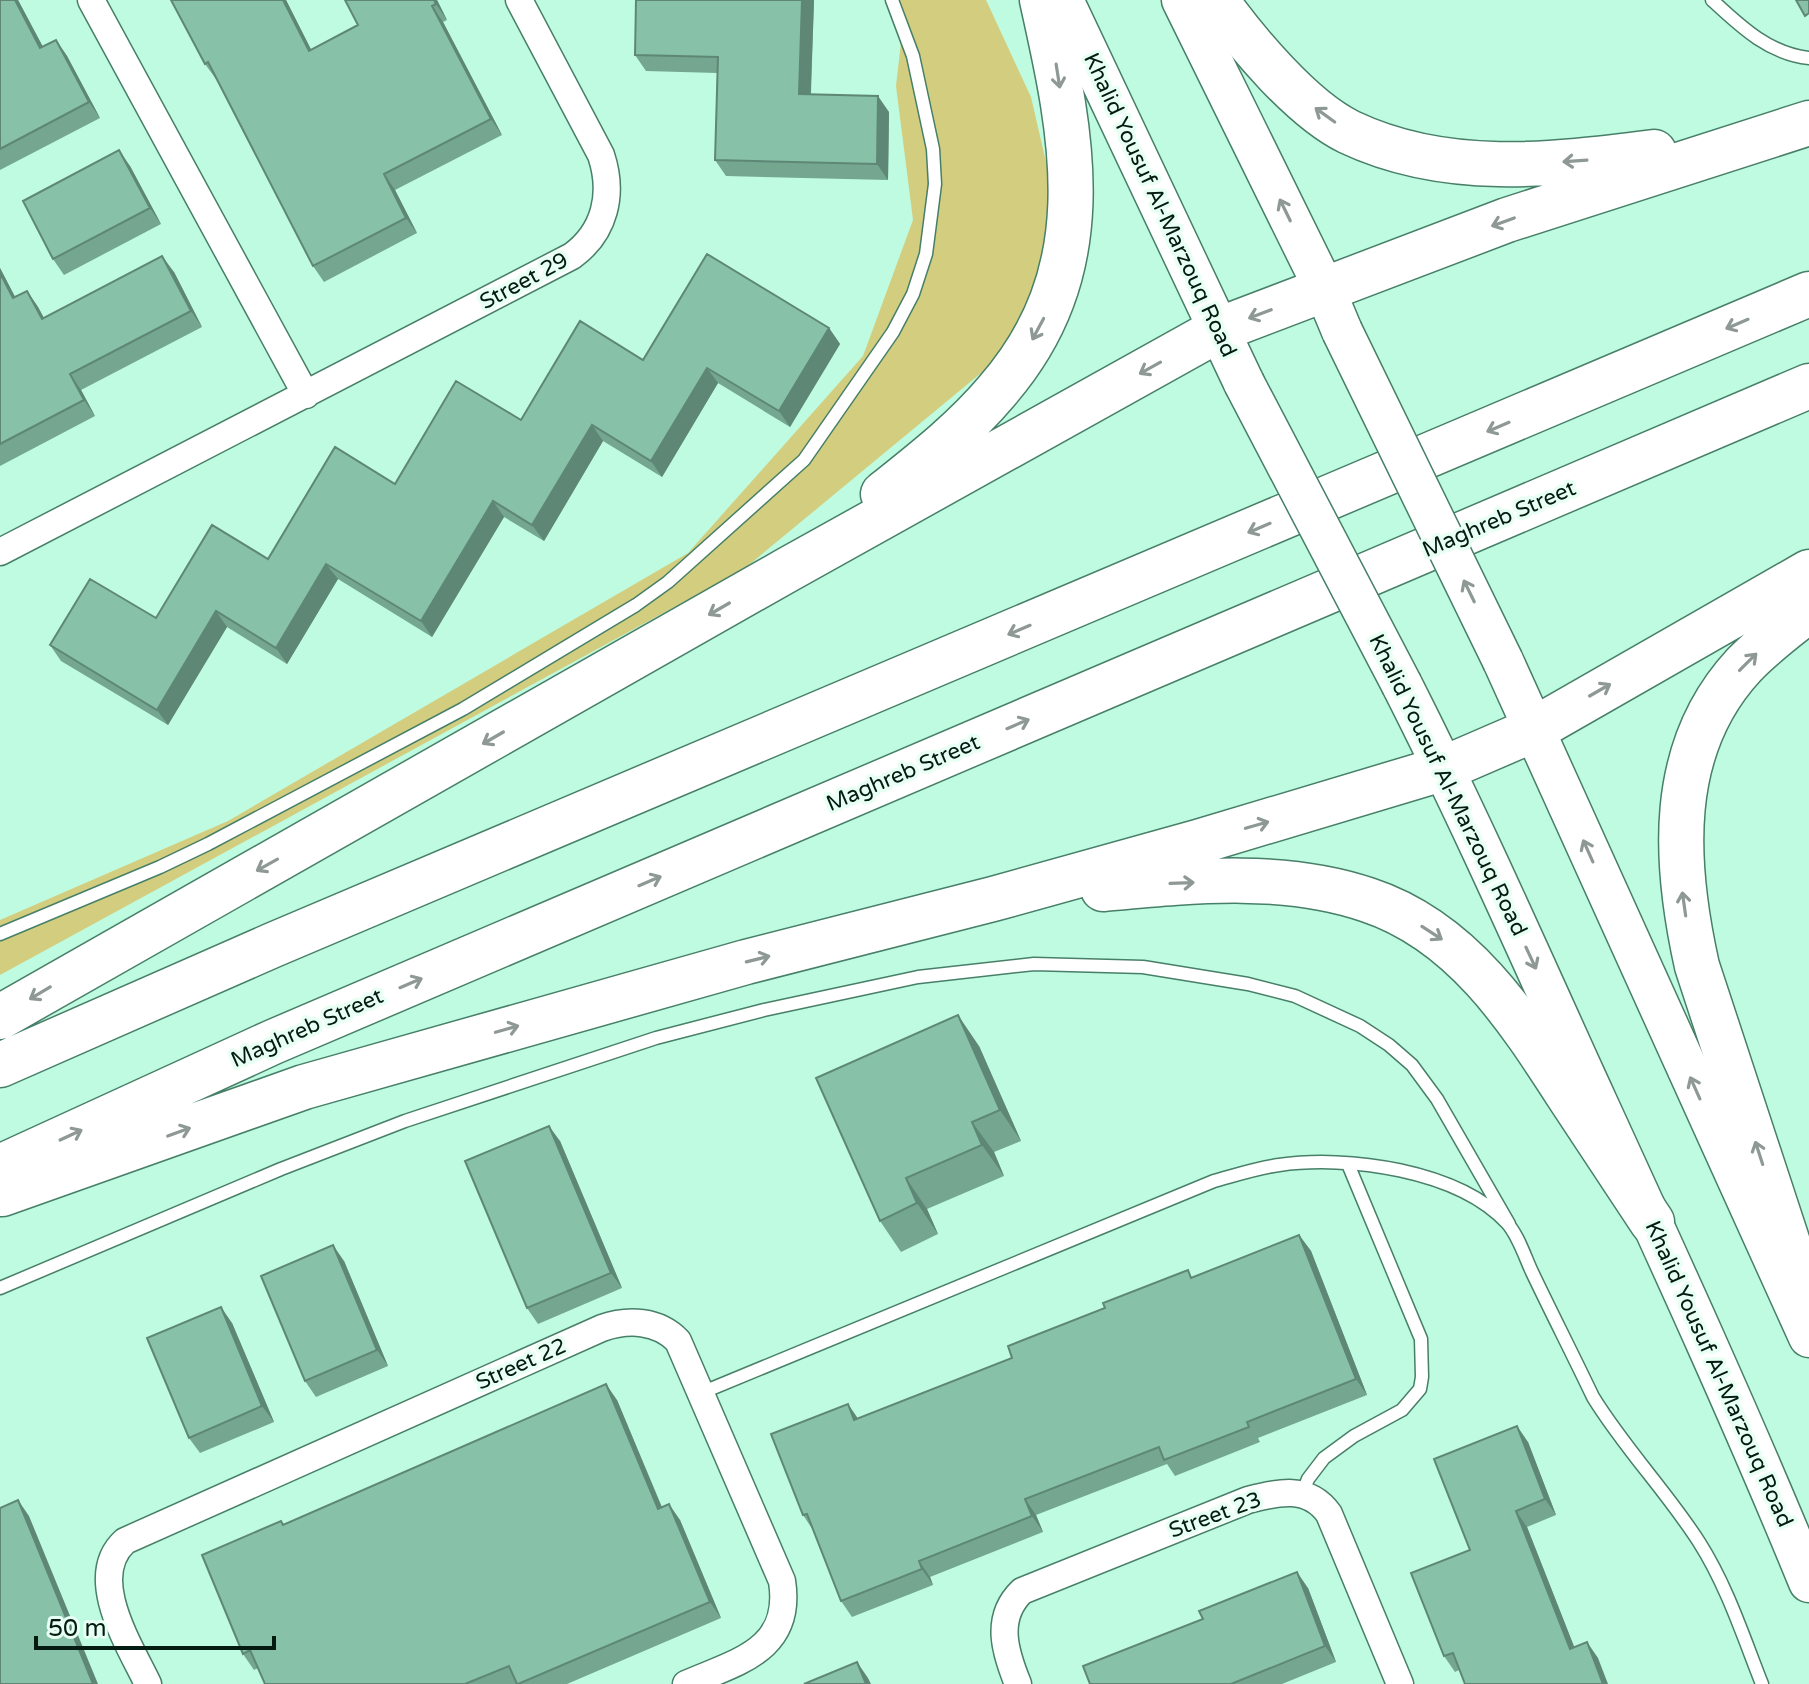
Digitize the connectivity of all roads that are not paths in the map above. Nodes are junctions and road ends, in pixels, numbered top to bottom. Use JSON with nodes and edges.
{"nodes":[{"id":1,"x":91,"y":0,"type":"edge"},
{"id":2,"x":519,"y":0,"type":"edge"},
{"id":3,"x":892,"y":0,"type":"edge"},
{"id":4,"x":1042,"y":0,"type":"edge"},
{"id":5,"x":1063,"y":0,"type":"edge"},
{"id":6,"x":1182,"y":0,"type":"edge"},
{"id":7,"x":1216,"y":0,"type":"edge"},
{"id":8,"x":1712,"y":0,"type":"edge"},
{"id":9,"x":1809,"y":58,"type":"edge"},
{"id":10,"x":1800,"y":126,"type":"edge"},
{"id":11,"x":1324,"y":288,"type":"junction"},
{"id":12,"x":1809,"y":294,"type":"edge"},
{"id":13,"x":1218,"y":330,"type":"junction"},
{"id":14,"x":1809,"y":386,"type":"edge"},
{"id":15,"x":306,"y":395,"type":"junction"},
{"id":16,"x":0,"y":552,"type":"edge"},
{"id":17,"x":787,"y":570,"type":"junction"},
{"id":18,"x":1809,"y":572,"type":"edge"},
{"id":19,"x":1809,"y":610,"type":"edge"},
{"id":20,"x":1533,"y":730,"type":"junction"},
{"id":21,"x":1445,"y":768,"type":"junction"},
{"id":22,"x":993,"y":899,"type":"junction"},
{"id":23,"x":0,"y":934,"type":"edge"},
{"id":24,"x":0,"y":1017,"type":"edge"},
{"id":25,"x":0,"y":1065,"type":"edge"},
{"id":26,"x":1348,"y":1164,"type":"junction"},
{"id":27,"x":0,"y":1167,"type":"edge"},
{"id":28,"x":0,"y":1195,"type":"edge"},
{"id":29,"x":1652,"y":1222,"type":"junction"},
{"id":30,"x":1509,"y":1224,"type":"junction"},
{"id":31,"x":0,"y":1288,"type":"edge"},
{"id":32,"x":1809,"y":1307,"type":"edge"},
{"id":33,"x":1809,"y":1337,"type":"edge"},
{"id":34,"x":701,"y":1393,"type":"junction"},
{"id":35,"x":1302,"y":1494,"type":"junction"},
{"id":36,"x":1809,"y":1582,"type":"edge"},
{"id":37,"x":148,"y":1684,"type":"edge"},
{"id":38,"x":686,"y":1684,"type":"edge"},
{"id":39,"x":1018,"y":1684,"type":"edge"},
{"id":40,"x":1400,"y":1684,"type":"edge"},
{"id":41,"x":1762,"y":1684,"type":"edge"}],
"edges":[{"from":1,"to":15,"type":"street"},
{"from":2,"to":15,"type":"street","name":"Street 29"},
{"from":3,"to":23,"type":"lane"},
{"from":4,"to":17,"type":"highway","one_way":true},
{"from":5,"to":13,"type":"main road","name":"Khalid Yousuf Al-Marzouq Road"},
{"from":11,"to":6,"type":"main road","one_way":true},
{"from":10,"to":7,"type":"highway","one_way":true},
{"from":8,"to":9,"type":"lane"},
{"from":10,"to":11,"type":"highway","one_way":true},
{"from":11,"to":13,"type":"highway","one_way":true},
{"from":20,"to":11,"type":"main road","one_way":true,"bridge":true},
{"from":12,"to":25,"type":"highway","one_way":true},
{"from":13,"to":17,"type":"highway","one_way":true},
{"from":13,"to":21,"type":"main road","name":"Khalid Yousuf Al-Marzouq Road","bridge":true},
{"from":27,"to":14,"type":"highway","name":"Maghreb Street","one_way":true},
{"from":15,"to":16,"type":"street","name":"Street 29"},
{"from":17,"to":24,"type":"highway","one_way":true},
{"from":20,"to":18,"type":"highway","one_way":true},
{"from":32,"to":19,"type":"highway","one_way":true},
{"from":20,"to":21,"type":"highway"},
{"from":33,"to":20,"type":"main road","one_way":true},
{"from":22,"to":21,"type":"highway","one_way":true},
{"from":21,"to":29,"type":"main road","name":"Khalid Yousuf Al-Marzouq Road","one_way":true},
{"from":28,"to":22,"type":"highway","one_way":true},
{"from":22,"to":29,"type":"highway","one_way":true},
{"from":26,"to":30,"type":"lane"},
{"from":26,"to":34,"type":"lane"},
{"from":26,"to":35,"type":"lane"},
{"from":29,"to":36,"type":"main road","name":"Khalid Yousuf Al-Marzouq Road"},
{"from":30,"to":31,"type":"lane"},
{"from":30,"to":41,"type":"lane"},
{"from":34,"to":37,"type":"street","name":"Street 22"},
{"from":34,"to":38,"type":"street","name":"Street 22"},
{"from":35,"to":39,"type":"street","name":"Street 23"},
{"from":35,"to":40,"type":"street"}]}
